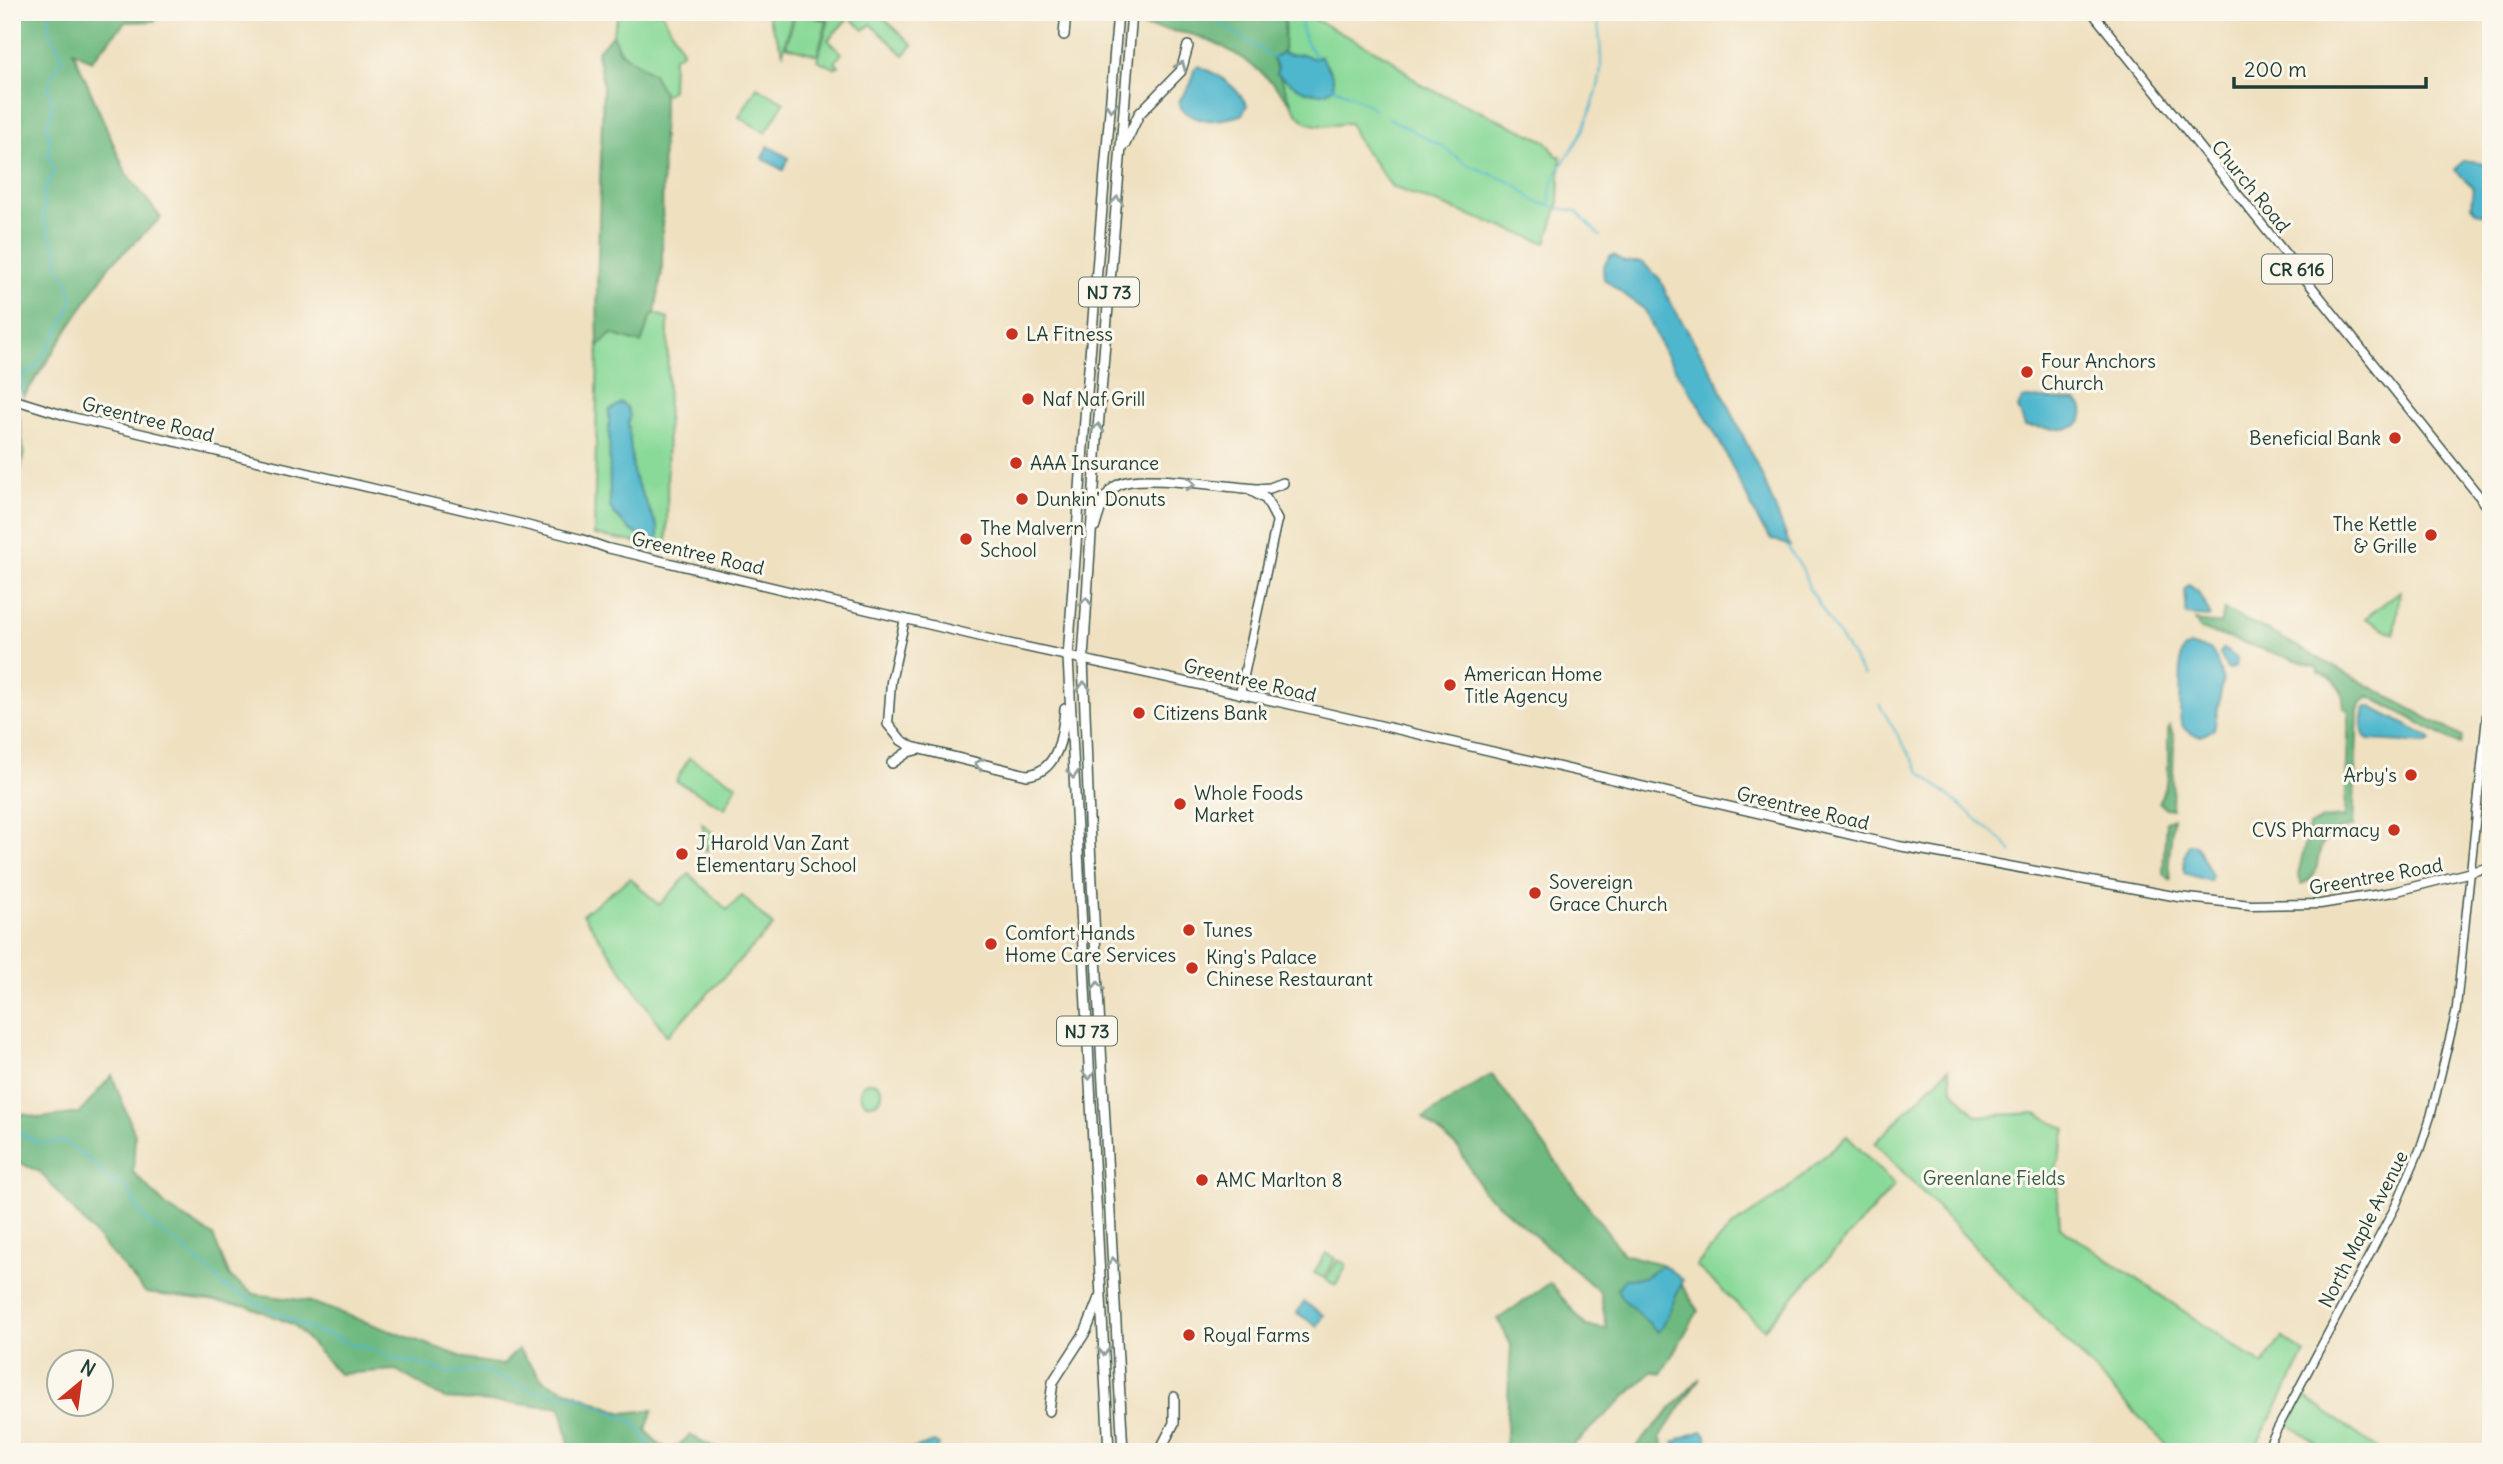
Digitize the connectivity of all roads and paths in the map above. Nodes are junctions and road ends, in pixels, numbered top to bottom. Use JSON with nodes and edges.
{"nodes":[{"id":1,"x":1066,"y":12,"type":"edge"},
{"id":2,"x":1118,"y":12,"type":"edge"},
{"id":3,"x":1132,"y":12,"type":"edge"},
{"id":4,"x":2092,"y":12,"type":"edge"},
{"id":5,"x":1064,"y":35,"type":"dead end"},
{"id":6,"x":1188,"y":46,"type":"dead end"},
{"id":7,"x":1120,"y":162,"type":"junction"},
{"id":8,"x":16,"y":401,"type":"edge"},
{"id":9,"x":1283,"y":483,"type":"dead end"},
{"id":10,"x":1248,"y":489,"type":"junction"},
{"id":11,"x":2477,"y":494,"type":"junction"},
{"id":12,"x":2491,"y":495,"type":"edge"},
{"id":13,"x":2491,"y":511,"type":"edge"},
{"id":14,"x":1276,"y":520,"type":"joint"},
{"id":15,"x":1089,"y":545,"type":"junction"},
{"id":16,"x":905,"y":619,"type":"junction"},
{"id":17,"x":1068,"y":657,"type":"junction"},
{"id":18,"x":1083,"y":659,"type":"junction"},
{"id":19,"x":2491,"y":673,"type":"edge"},
{"id":20,"x":1240,"y":694,"type":"junction"},
{"id":21,"x":1069,"y":702,"type":"junction"},
{"id":22,"x":888,"y":724,"type":"joint"},
{"id":23,"x":921,"y":749,"type":"junction"},
{"id":24,"x":892,"y":763,"type":"dead end"},
{"id":25,"x":2491,"y":867,"type":"edge"},
{"id":26,"x":2470,"y":874,"type":"junction"},
{"id":27,"x":1101,"y":1293,"type":"junction"},
{"id":28,"x":1174,"y":1397,"type":"dead end"},
{"id":29,"x":1049,"y":1411,"type":"dead end"},
{"id":30,"x":1109,"y":1452,"type":"edge"},
{"id":31,"x":1123,"y":1452,"type":"edge"},
{"id":32,"x":1159,"y":1452,"type":"edge"},
{"id":33,"x":2265,"y":1452,"type":"edge"}],
"edges":[{"from":1,"to":5,"type":"highway"},
{"from":2,"to":17,"type":"highway","number":"NJ 73","one_way":true},
{"from":3,"to":7,"type":"highway","number":"NJ 73"},
{"from":4,"to":11,"type":"main road","name":"Church Road","number":"CR 616"},
{"from":7,"to":6,"type":"highway","one_way":true},
{"from":15,"to":7,"type":"highway","number":"NJ 73","one_way":true},
{"from":8,"to":16,"type":"main road","name":"Greentree Road"},
{"from":9,"to":10,"type":"highway"},
{"from":10,"to":14,"type":"highway"},
{"from":15,"to":10,"type":"highway","one_way":true},
{"from":11,"to":12,"type":"main road"},
{"from":11,"to":13,"type":"main road","name":"Church Road","number":"CR 616"},
{"from":14,"to":20,"type":"main road"},
{"from":18,"to":15,"type":"highway","number":"NJ 73","one_way":true},
{"from":16,"to":17,"type":"main road","name":"Greentree Road"},
{"from":16,"to":22,"type":"main road"},
{"from":17,"to":18,"type":"main road","name":"Greentree Road"},
{"from":17,"to":21,"type":"highway","number":"NJ 73"},
{"from":18,"to":20,"type":"main road","name":"Greentree Road"},
{"from":31,"to":18,"type":"highway","number":"NJ 73","one_way":true},
{"from":19,"to":26,"type":"main road","name":"North Maple Avenue"},
{"from":20,"to":26,"type":"main road","name":"Greentree Road"},
{"from":21,"to":23,"type":"highway","one_way":true},
{"from":21,"to":27,"type":"highway","number":"NJ 73","one_way":true},
{"from":22,"to":23,"type":"highway"},
{"from":23,"to":24,"type":"highway"},
{"from":25,"to":26,"type":"main road","name":"Greentree Road"},
{"from":26,"to":33,"type":"main road","name":"North Maple Avenue"},
{"from":27,"to":29,"type":"highway"},
{"from":27,"to":30,"type":"highway","number":"NJ 73","one_way":true},
{"from":28,"to":32,"type":"highway"}]}
